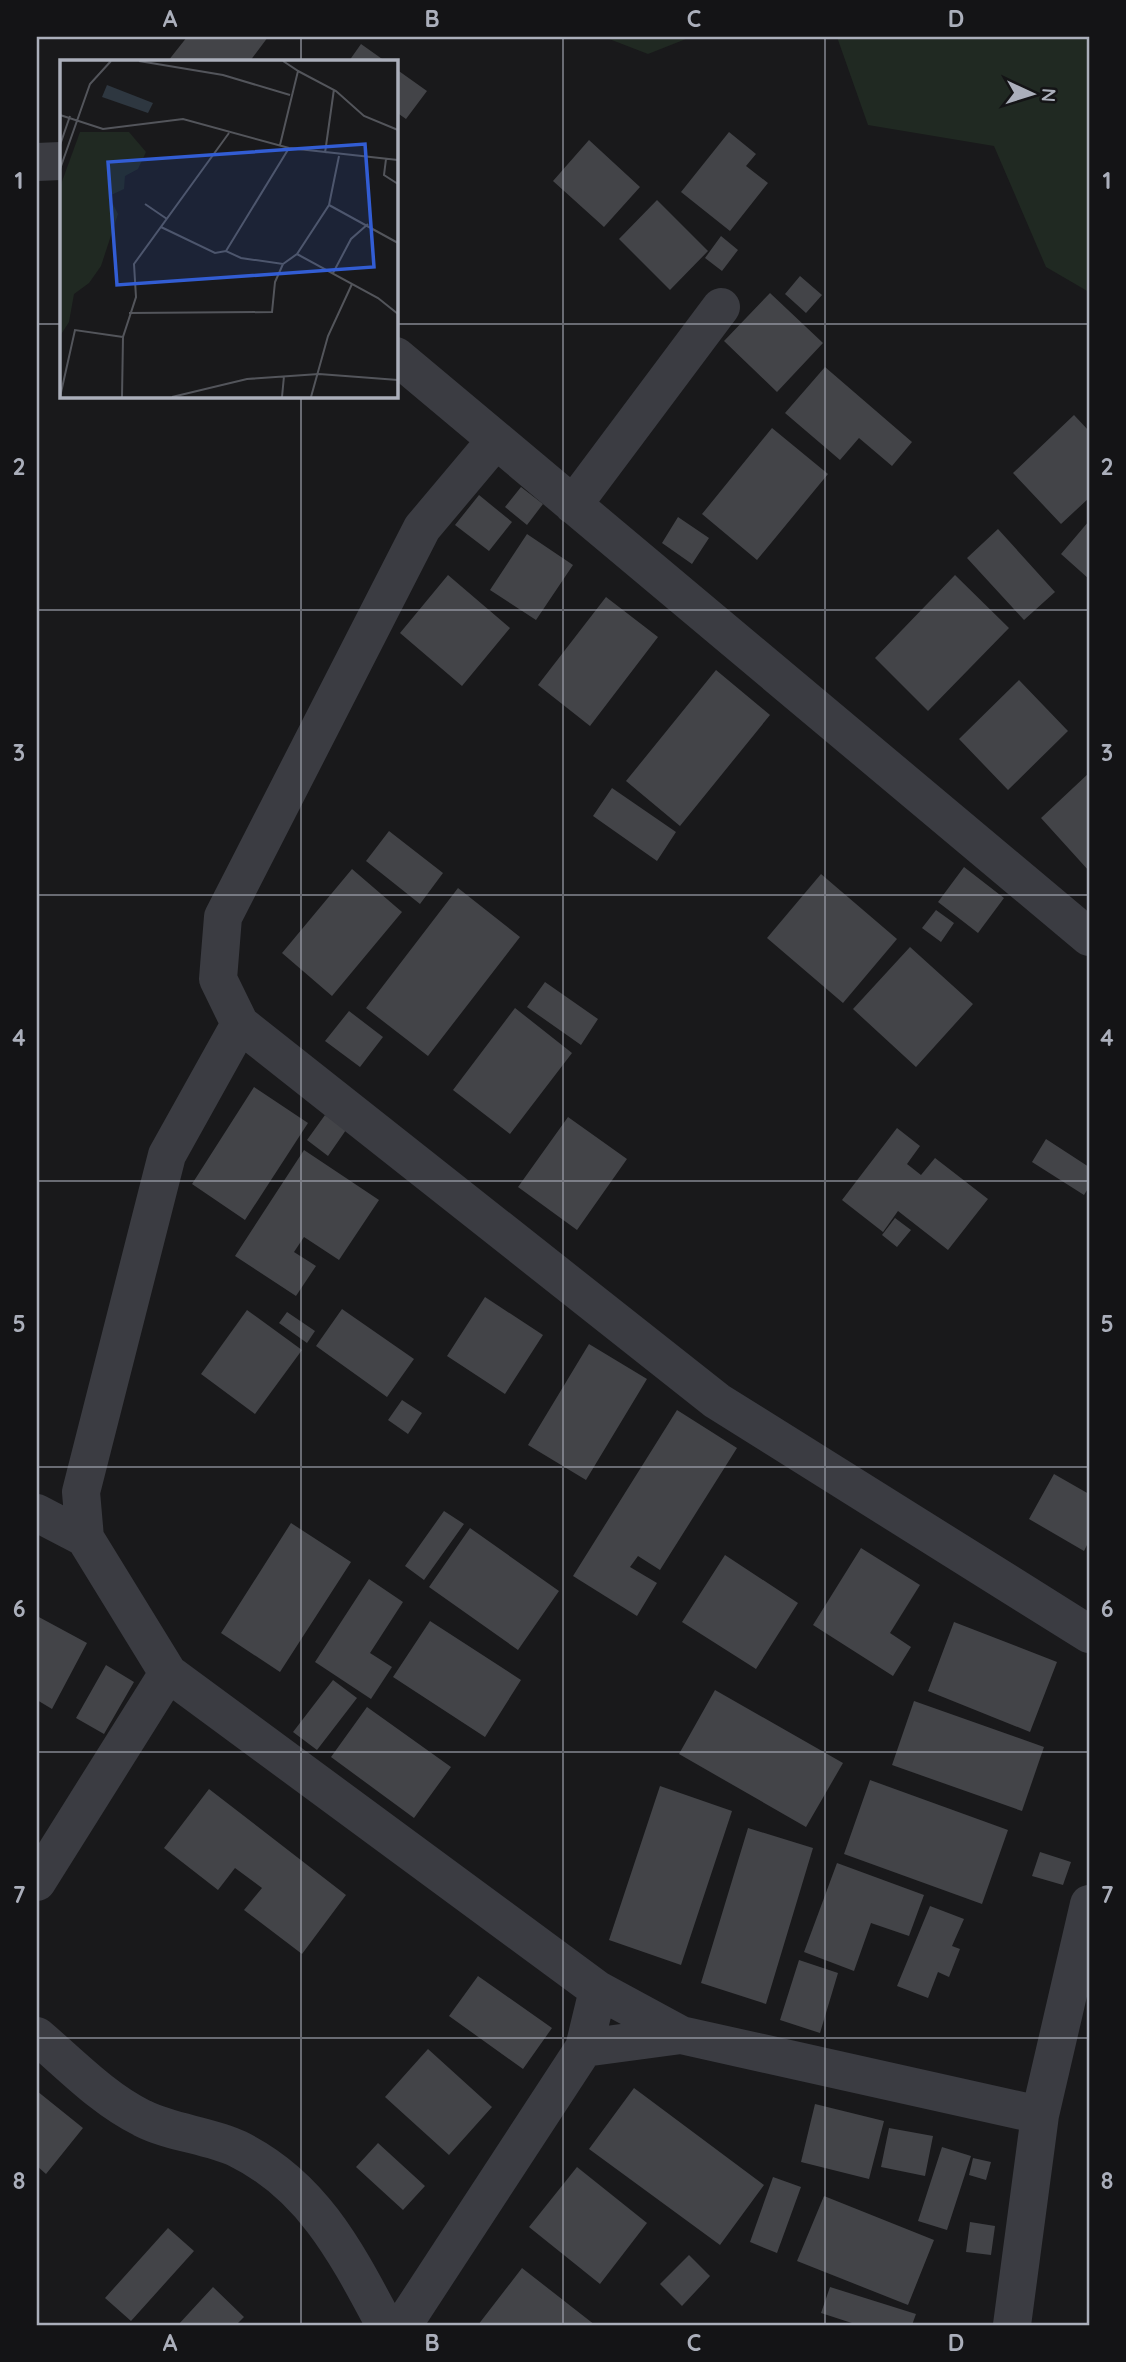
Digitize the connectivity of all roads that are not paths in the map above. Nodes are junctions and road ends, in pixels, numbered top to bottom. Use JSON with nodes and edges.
{"nodes":[{"id":1,"x":60,"y":161,"type":"edge"},
{"id":2,"x":37,"y":162,"type":"edge"},
{"id":3,"x":721,"y":307,"type":"dead end"},
{"id":4,"x":397,"y":356,"type":"edge"},
{"id":5,"x":496,"y":440,"type":"junction"},
{"id":6,"x":573,"y":505,"type":"junction"},
{"id":7,"x":1089,"y":937,"type":"edge"},
{"id":8,"x":240,"y":1024,"type":"junction"},
{"id":9,"x":37,"y":1513,"type":"edge"},
{"id":10,"x":85,"y":1538,"type":"junction"},
{"id":11,"x":1089,"y":1634,"type":"edge"},
{"id":12,"x":168,"y":1673,"type":"junction"},
{"id":13,"x":37,"y":1882,"type":"edge"},
{"id":14,"x":1089,"y":1904,"type":"edge"},
{"id":15,"x":598,"y":1990,"type":"junction"},
{"id":16,"x":1079,"y":1994,"type":"edge"},
{"id":17,"x":681,"y":2035,"type":"junction"},
{"id":18,"x":37,"y":2036,"type":"edge"},
{"id":19,"x":584,"y":2048,"type":"junction"},
{"id":20,"x":1040,"y":2115,"type":"junction"},
{"id":21,"x":385,"y":2325,"type":"edge"},
{"id":22,"x":403,"y":2325,"type":"edge"},
{"id":23,"x":1012,"y":2325,"type":"edge"}],
"edges":[{"from":1,"to":2,"type":"street"},
{"from":3,"to":6,"type":"street"},
{"from":4,"to":5,"type":"street"},
{"from":5,"to":6,"type":"street"},
{"from":5,"to":8,"type":"street"},
{"from":6,"to":7,"type":"street"},
{"from":8,"to":10,"type":"street"},
{"from":8,"to":11,"type":"street"},
{"from":9,"to":10,"type":"street"},
{"from":10,"to":12,"type":"street"},
{"from":12,"to":13,"type":"street"},
{"from":12,"to":15,"type":"street"},
{"from":14,"to":16,"type":"street"},
{"from":15,"to":17,"type":"street"},
{"from":15,"to":19,"type":"street"},
{"from":16,"to":20,"type":"street"},
{"from":17,"to":19,"type":"street"},
{"from":17,"to":20,"type":"street"},
{"from":18,"to":21,"type":"street"},
{"from":19,"to":22,"type":"street"},
{"from":20,"to":23,"type":"street"}]}
